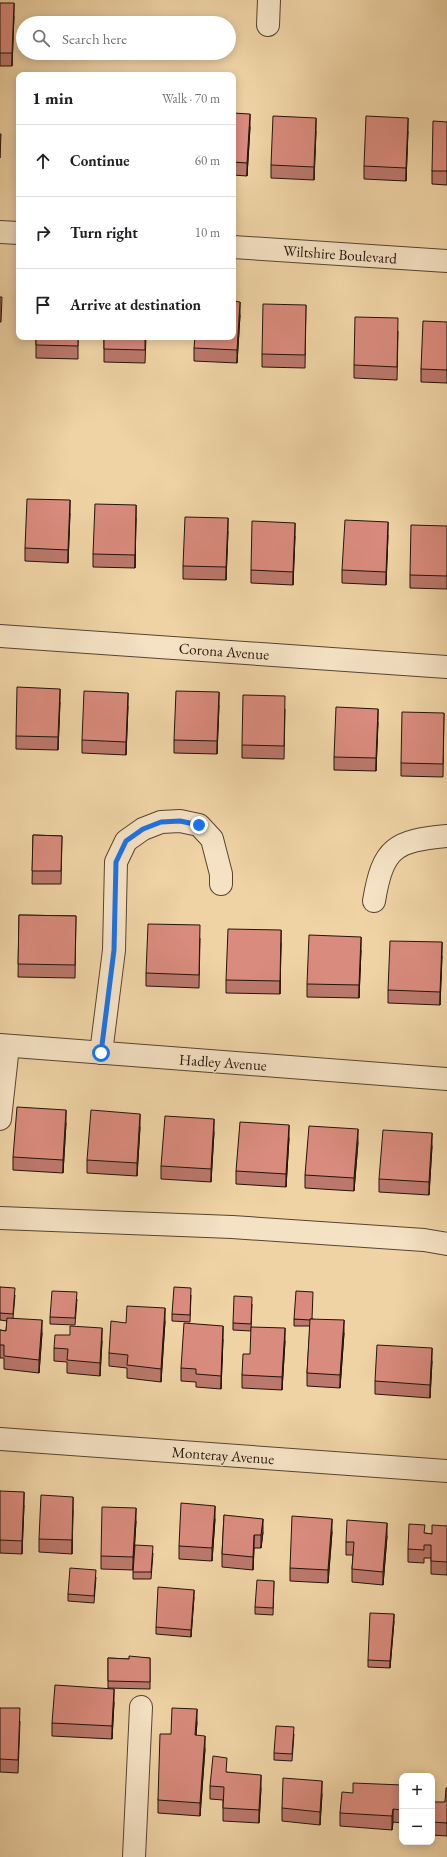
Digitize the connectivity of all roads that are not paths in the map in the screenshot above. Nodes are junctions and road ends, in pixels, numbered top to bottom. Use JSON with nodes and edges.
{"nodes":[{"id":1,"x":269,"y":0,"type":"edge"},
{"id":2,"x":268,"y":25,"type":"dead end"},
{"id":3,"x":0,"y":232,"type":"edge"},
{"id":4,"x":16,"y":233,"type":"edge"},
{"id":5,"x":236,"y":247,"type":"edge"},
{"id":6,"x":447,"y":261,"type":"edge"},
{"id":7,"x":0,"y":636,"type":"edge"},
{"id":8,"x":447,"y":666,"type":"edge"},
{"id":9,"x":447,"y":836,"type":"edge"},
{"id":10,"x":221,"y":884,"type":"dead end"},
{"id":11,"x":374,"y":901,"type":"dead end"},
{"id":12,"x":4,"y":1046,"type":"edge"},
{"id":13,"x":101,"y":1053,"type":"junction"},
{"id":14,"x":447,"y":1079,"type":"edge"},
{"id":15,"x":0,"y":1119,"type":"edge"},
{"id":16,"x":0,"y":1218,"type":"edge"},
{"id":17,"x":447,"y":1244,"type":"edge"},
{"id":18,"x":0,"y":1439,"type":"edge"},
{"id":19,"x":447,"y":1471,"type":"edge"},
{"id":20,"x":141,"y":1707,"type":"dead end"},
{"id":21,"x":134,"y":1857,"type":"edge"}],
"edges":[{"from":1,"to":2,"type":"street"},
{"from":3,"to":4,"type":"street"},
{"from":5,"to":6,"type":"street","name":"Wiltshire Boulevard"},
{"from":7,"to":8,"type":"street","name":"Corona Avenue"},
{"from":9,"to":11,"type":"street"},
{"from":10,"to":13,"type":"street"},
{"from":12,"to":13,"type":"street","name":"Hadley Avenue"},
{"from":12,"to":15,"type":"street"},
{"from":13,"to":14,"type":"street","name":"Hadley Avenue"},
{"from":16,"to":17,"type":"street"},
{"from":18,"to":19,"type":"street","name":"Monteray Avenue"},
{"from":20,"to":21,"type":"street"}]}
